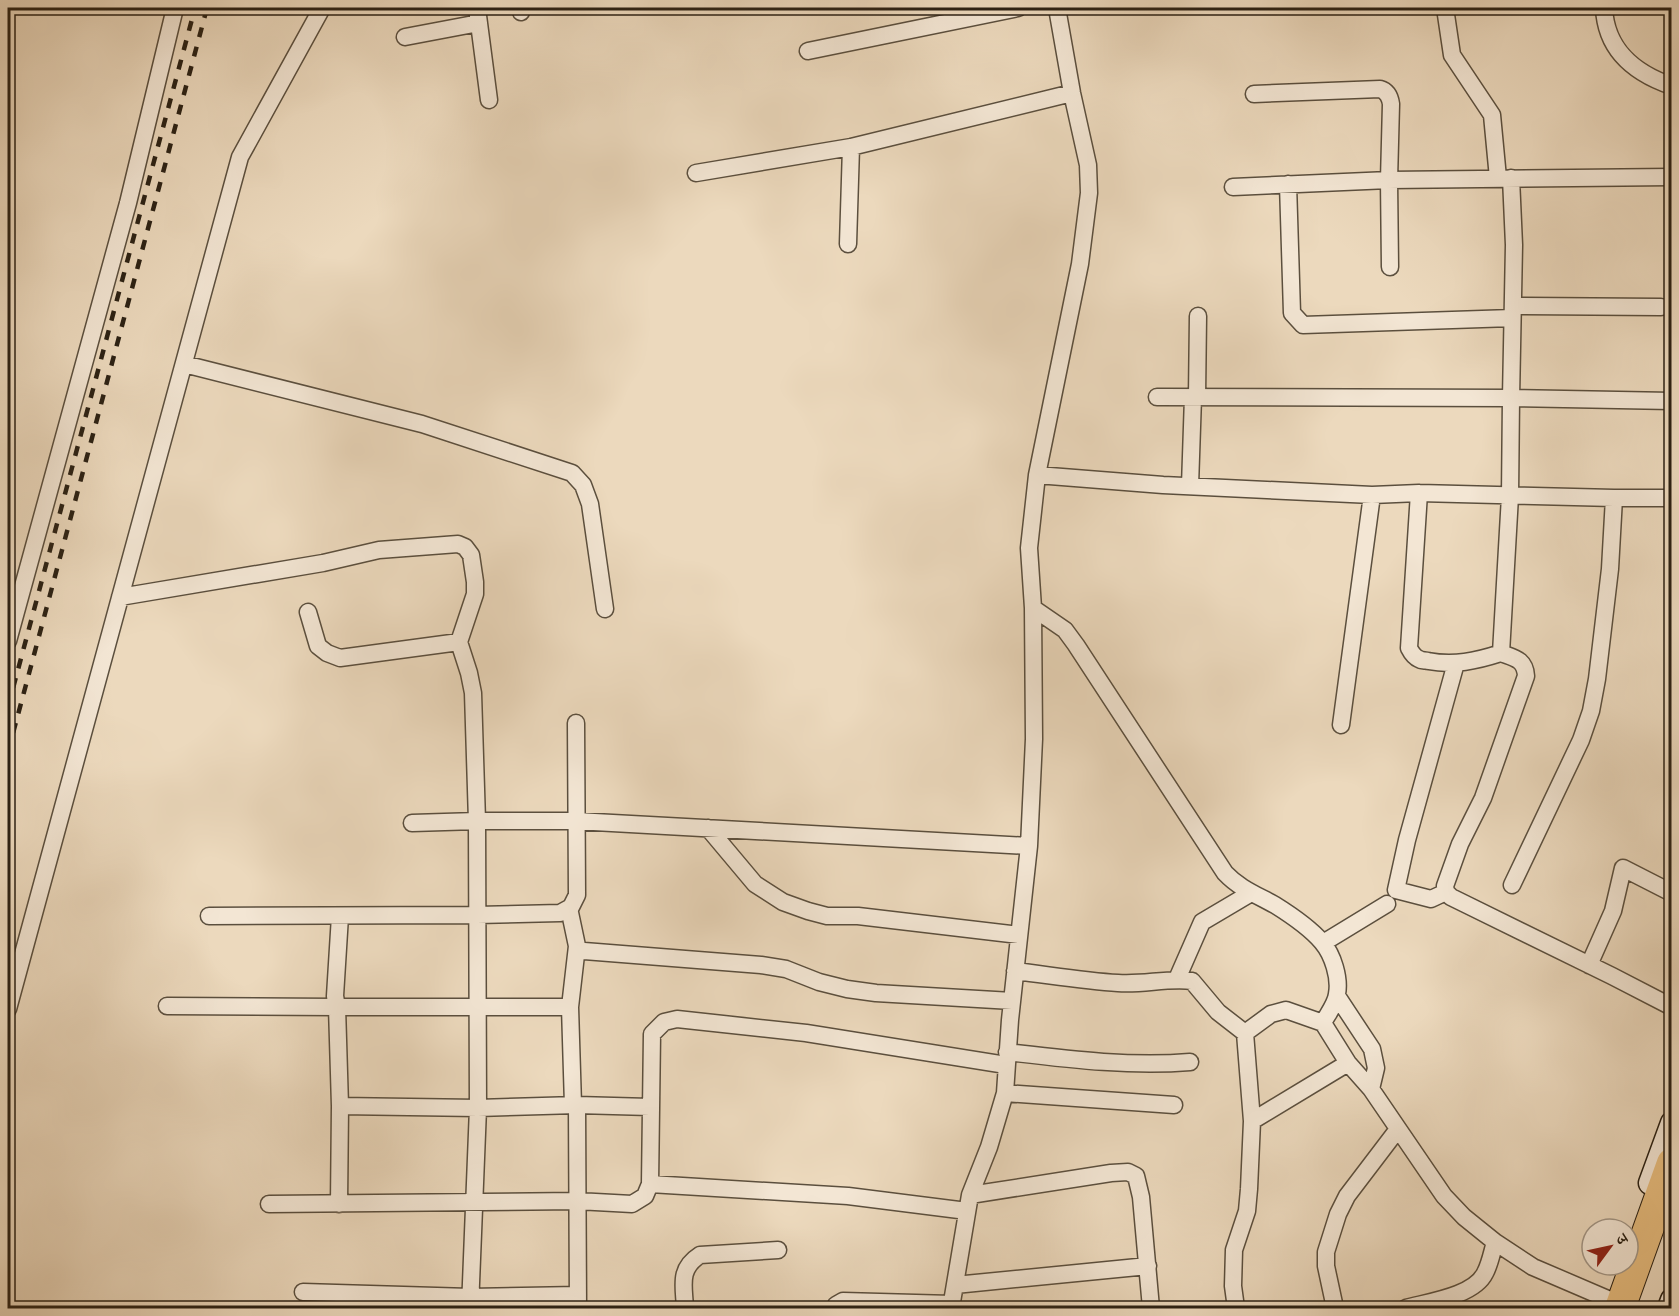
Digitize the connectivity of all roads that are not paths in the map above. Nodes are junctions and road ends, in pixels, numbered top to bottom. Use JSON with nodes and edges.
{"nodes":[{"id":1,"x":175,"y":8,"type":"edge"},
{"id":2,"x":322,"y":8,"type":"edge"},
{"id":3,"x":1018,"y":8,"type":"edge"},
{"id":4,"x":1057,"y":8,"type":"edge"},
{"id":5,"x":1445,"y":8,"type":"edge"},
{"id":6,"x":1605,"y":8,"type":"edge"},
{"id":7,"x":478,"y":15,"type":"edge"},
{"id":8,"x":405,"y":37,"type":"dead end"},
{"id":9,"x":808,"y":51,"type":"dead end"},
{"id":10,"x":1671,"y":86,"type":"edge"},
{"id":11,"x":1072,"y":93,"type":"junction"},
{"id":12,"x":1254,"y":94,"type":"dead end"},
{"id":13,"x":489,"y":100,"type":"dead end"},
{"id":14,"x":851,"y":147,"type":"junction"},
{"id":15,"x":696,"y":173,"type":"dead end"},
{"id":16,"x":1671,"y":177,"type":"edge"},
{"id":17,"x":1505,"y":178,"type":"junction"},
{"id":18,"x":1389,"y":180,"type":"junction"},
{"id":19,"x":1288,"y":184,"type":"junction"},
{"id":20,"x":1233,"y":187,"type":"dead end"},
{"id":21,"x":848,"y":244,"type":"dead end"},
{"id":22,"x":1390,"y":267,"type":"dead end"},
{"id":23,"x":1661,"y":307,"type":"dead end"},
{"id":24,"x":1512,"y":312,"type":"junction"},
{"id":25,"x":1198,"y":316,"type":"dead end"},
{"id":26,"x":184,"y":364,"type":"junction"},
{"id":27,"x":1157,"y":397,"type":"dead end"},
{"id":28,"x":1195,"y":397,"type":"junction"},
{"id":29,"x":1511,"y":398,"type":"junction"},
{"id":30,"x":1671,"y":401,"type":"edge"},
{"id":31,"x":1037,"y":475,"type":"junction"},
{"id":32,"x":1190,"y":486,"type":"junction"},
{"id":33,"x":1419,"y":493,"type":"junction"},
{"id":34,"x":1372,"y":495,"type":"junction"},
{"id":35,"x":1510,"y":496,"type":"junction"},
{"id":36,"x":1614,"y":498,"type":"junction"},
{"id":37,"x":1671,"y":498,"type":"edge"},
{"id":38,"x":120,"y":597,"type":"junction"},
{"id":39,"x":1033,"y":608,"type":"junction"},
{"id":40,"x":605,"y":609,"type":"dead end"},
{"id":41,"x":308,"y":612,"type":"dead end"},
{"id":42,"x":8,"y":641,"type":"edge"},
{"id":43,"x":459,"y":642,"type":"junction"},
{"id":44,"x":1501,"y":653,"type":"junction"},
{"id":45,"x":1456,"y":663,"type":"junction"},
{"id":46,"x":576,"y":723,"type":"dead end"},
{"id":47,"x":1341,"y":725,"type":"dead end"},
{"id":48,"x":477,"y":821,"type":"junction"},
{"id":49,"x":576,"y":821,"type":"junction"},
{"id":50,"x":412,"y":824,"type":"dead end"},
{"id":51,"x":708,"y":828,"type":"junction"},
{"id":52,"x":1029,"y":846,"type":"junction"},
{"id":53,"x":1512,"y":885,"type":"dead end"},
{"id":54,"x":1446,"y":892,"type":"junction"},
{"id":55,"x":1251,"y":893,"type":"junction"},
{"id":56,"x":1671,"y":893,"type":"edge"},
{"id":57,"x":1387,"y":904,"type":"dead end"},
{"id":58,"x":570,"y":908,"type":"junction"},
{"id":59,"x":340,"y":915,"type":"junction"},
{"id":60,"x":477,"y":915,"type":"junction"},
{"id":61,"x":209,"y":916,"type":"dead end"},
{"id":62,"x":1019,"y":935,"type":"junction"},
{"id":63,"x":1323,"y":943,"type":"junction"},
{"id":64,"x":584,"y":951,"type":"dead end"},
{"id":65,"x":1589,"y":965,"type":"junction"},
{"id":66,"x":1015,"y":971,"type":"junction"},
{"id":67,"x":1177,"y":979,"type":"junction"},
{"id":68,"x":1337,"y":996,"type":"junction"},
{"id":69,"x":1012,"y":1000,"type":"junction"},
{"id":70,"x":167,"y":1006,"type":"dead end"},
{"id":71,"x":337,"y":1007,"type":"junction"},
{"id":72,"x":570,"y":1007,"type":"junction"},
{"id":73,"x":1671,"y":1007,"type":"edge"},
{"id":74,"x":477,"y":1008,"type":"junction"},
{"id":75,"x":8,"y":1009,"type":"edge"},
{"id":76,"x":1323,"y":1023,"type":"junction"},
{"id":77,"x":1245,"y":1033,"type":"junction"},
{"id":78,"x":1007,"y":1059,"type":"junction"},
{"id":79,"x":1190,"y":1062,"type":"dead end"},
{"id":80,"x":1348,"y":1063,"type":"junction"},
{"id":81,"x":1371,"y":1089,"type":"junction"},
{"id":82,"x":1005,"y":1093,"type":"junction"},
{"id":83,"x":575,"y":1105,"type":"junction"},
{"id":84,"x":1174,"y":1105,"type":"dead end"},
{"id":85,"x":340,"y":1106,"type":"junction"},
{"id":86,"x":650,"y":1107,"type":"junction"},
{"id":87,"x":478,"y":1108,"type":"junction"},
{"id":88,"x":1252,"y":1121,"type":"junction"},
{"id":89,"x":1671,"y":1123,"type":"edge"},
{"id":90,"x":1398,"y":1129,"type":"junction"},
{"id":91,"x":1671,"y":1163,"type":"edge"},
{"id":92,"x":650,"y":1184,"type":"junction"},
{"id":93,"x":577,"y":1201,"type":"junction"},
{"id":94,"x":473,"y":1203,"type":"junction"},
{"id":95,"x":969,"y":1203,"type":"junction"},
{"id":96,"x":269,"y":1204,"type":"dead end"},
{"id":97,"x":339,"y":1204,"type":"junction"},
{"id":98,"x":1638,"y":1217,"type":"edge"},
{"id":99,"x":1671,"y":1225,"type":"edge"},
{"id":100,"x":1495,"y":1242,"type":"junction"},
{"id":101,"x":778,"y":1250,"type":"dead end"},
{"id":102,"x":1148,"y":1266,"type":"junction"},
{"id":103,"x":1619,"y":1277,"type":"edge"},
{"id":104,"x":955,"y":1285,"type":"junction"},
{"id":105,"x":303,"y":1292,"type":"dead end"},
{"id":106,"x":1671,"y":1300,"type":"edge"},
{"id":107,"x":578,"y":1302,"type":"edge"},
{"id":108,"x":470,"y":1303,"type":"edge"},
{"id":109,"x":951,"y":1306,"type":"edge"},
{"id":110,"x":1612,"y":1306,"type":"edge"},
{"id":111,"x":685,"y":1308,"type":"edge"},
{"id":112,"x":835,"y":1308,"type":"edge"},
{"id":113,"x":1151,"y":1308,"type":"edge"},
{"id":114,"x":1236,"y":1308,"type":"edge"},
{"id":115,"x":1335,"y":1308,"type":"edge"},
{"id":116,"x":1406,"y":1308,"type":"edge"},
{"id":117,"x":1642,"y":1308,"type":"edge"},
{"id":118,"x":1669,"y":1308,"type":"edge"}],
"edges":[{"from":1,"to":42,"type":"street"},
{"from":2,"to":26,"type":"street"},
{"from":3,"to":9,"type":"street"},
{"from":4,"to":11,"type":"street"},
{"from":5,"to":17,"type":"street"},
{"from":6,"to":10,"type":"street"},
{"from":7,"to":8,"type":"street"},
{"from":7,"to":13,"type":"street"},
{"from":11,"to":14,"type":"street"},
{"from":11,"to":31,"type":"street"},
{"from":12,"to":18,"type":"street"},
{"from":14,"to":15,"type":"street"},
{"from":14,"to":21,"type":"street"},
{"from":16,"to":17,"type":"street"},
{"from":17,"to":18,"type":"street"},
{"from":17,"to":24,"type":"street"},
{"from":18,"to":19,"type":"street"},
{"from":18,"to":22,"type":"street"},
{"from":19,"to":20,"type":"street"},
{"from":19,"to":24,"type":"street"},
{"from":23,"to":24,"type":"street"},
{"from":24,"to":29,"type":"street"},
{"from":25,"to":28,"type":"street"},
{"from":26,"to":38,"type":"street"},
{"from":26,"to":40,"type":"street"},
{"from":27,"to":28,"type":"street"},
{"from":28,"to":29,"type":"street"},
{"from":28,"to":32,"type":"street"},
{"from":29,"to":30,"type":"street"},
{"from":29,"to":35,"type":"street"},
{"from":31,"to":32,"type":"street"},
{"from":31,"to":39,"type":"street"},
{"from":32,"to":34,"type":"street"},
{"from":33,"to":34,"type":"street"},
{"from":33,"to":35,"type":"street"},
{"from":33,"to":45,"type":"street"},
{"from":34,"to":47,"type":"street"},
{"from":35,"to":36,"type":"street"},
{"from":35,"to":44,"type":"street"},
{"from":36,"to":37,"type":"street"},
{"from":36,"to":53,"type":"street"},
{"from":38,"to":43,"type":"street"},
{"from":38,"to":75,"type":"street"},
{"from":39,"to":52,"type":"street"},
{"from":39,"to":55,"type":"street"},
{"from":41,"to":43,"type":"street"},
{"from":43,"to":48,"type":"street"},
{"from":44,"to":45,"type":"street"},
{"from":44,"to":54,"type":"street"},
{"from":45,"to":54,"type":"street"},
{"from":46,"to":49,"type":"street"},
{"from":48,"to":49,"type":"street"},
{"from":48,"to":50,"type":"street"},
{"from":48,"to":60,"type":"street"},
{"from":49,"to":51,"type":"street"},
{"from":49,"to":58,"type":"street"},
{"from":51,"to":52,"type":"street"},
{"from":51,"to":62,"type":"street"},
{"from":52,"to":62,"type":"street"},
{"from":54,"to":65,"type":"street"},
{"from":55,"to":63,"type":"street"},
{"from":55,"to":67,"type":"street"},
{"from":56,"to":65,"type":"street"},
{"from":57,"to":63,"type":"street"},
{"from":58,"to":60,"type":"street"},
{"from":58,"to":72,"type":"street"},
{"from":59,"to":60,"type":"street"},
{"from":59,"to":61,"type":"street"},
{"from":59,"to":71,"type":"street"},
{"from":60,"to":74,"type":"street"},
{"from":62,"to":66,"type":"street"},
{"from":63,"to":68,"type":"street"},
{"from":64,"to":69,"type":"street"},
{"from":65,"to":73,"type":"street"},
{"from":66,"to":67,"type":"street"},
{"from":66,"to":69,"type":"street"},
{"from":67,"to":77,"type":"street"},
{"from":68,"to":76,"type":"street"},
{"from":68,"to":81,"type":"street"},
{"from":69,"to":78,"type":"street"},
{"from":70,"to":71,"type":"street"},
{"from":71,"to":74,"type":"street"},
{"from":71,"to":85,"type":"street"},
{"from":72,"to":74,"type":"street"},
{"from":72,"to":83,"type":"street"},
{"from":74,"to":87,"type":"street"},
{"from":76,"to":77,"type":"street"},
{"from":76,"to":80,"type":"street"},
{"from":77,"to":88,"type":"street"},
{"from":78,"to":79,"type":"street"},
{"from":78,"to":82,"type":"street"},
{"from":78,"to":86,"type":"street"},
{"from":80,"to":81,"type":"street"},
{"from":80,"to":88,"type":"street"},
{"from":81,"to":90,"type":"street"},
{"from":82,"to":84,"type":"street"},
{"from":82,"to":95,"type":"street"},
{"from":83,"to":86,"type":"street"},
{"from":83,"to":87,"type":"street"},
{"from":83,"to":93,"type":"street"},
{"from":85,"to":87,"type":"street"},
{"from":85,"to":97,"type":"street"},
{"from":86,"to":92,"type":"street"},
{"from":87,"to":94,"type":"street"},
{"from":88,"to":114,"type":"street"},
{"from":89,"to":98,"type":"main road"},
{"from":90,"to":100,"type":"street"},
{"from":90,"to":115,"type":"street"},
{"from":91,"to":110,"type":"highway"},
{"from":92,"to":93,"type":"street"},
{"from":92,"to":95,"type":"street"},
{"from":93,"to":94,"type":"street"},
{"from":93,"to":107,"type":"street"},
{"from":94,"to":97,"type":"street"},
{"from":94,"to":108,"type":"street"},
{"from":95,"to":102,"type":"street"},
{"from":95,"to":104,"type":"street"},
{"from":96,"to":97,"type":"street"},
{"from":99,"to":117,"type":"highway"},
{"from":100,"to":110,"type":"street"},
{"from":100,"to":116,"type":"street"},
{"from":101,"to":111,"type":"street"},
{"from":102,"to":104,"type":"street"},
{"from":102,"to":113,"type":"street"},
{"from":103,"to":110,"type":"main road"},
{"from":104,"to":109,"type":"street"},
{"from":105,"to":108,"type":"street"},
{"from":106,"to":118,"type":"main road"},
{"from":107,"to":108,"type":"street"},
{"from":109,"to":112,"type":"street"}]}
